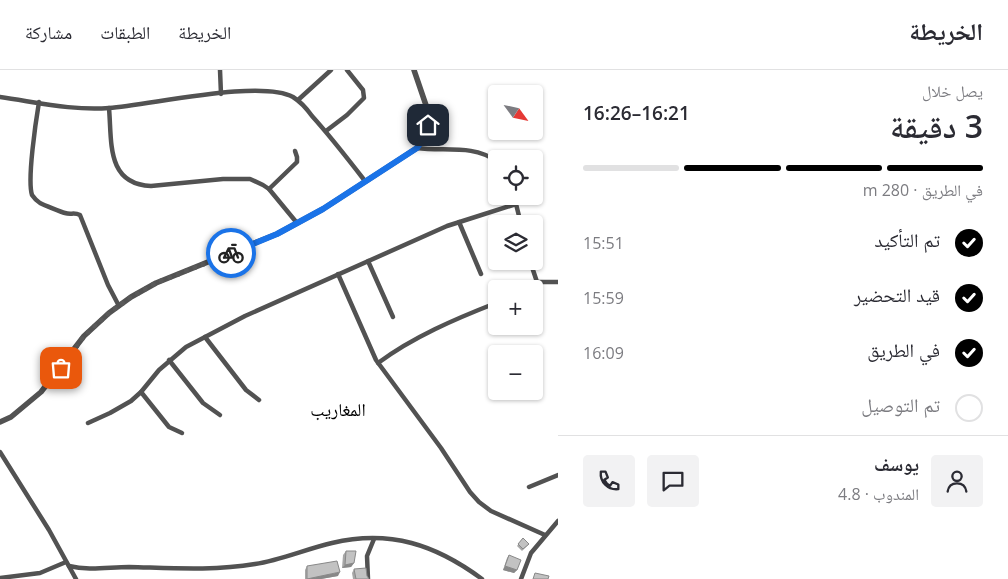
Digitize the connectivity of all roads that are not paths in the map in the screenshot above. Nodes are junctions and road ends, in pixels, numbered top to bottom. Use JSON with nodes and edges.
{"nodes":[{"id":1,"x":220,"y":70,"type":"edge"},
{"id":2,"x":330,"y":70,"type":"edge"},
{"id":3,"x":347,"y":70,"type":"edge"},
{"id":4,"x":414,"y":70,"type":"edge"},
{"id":5,"x":221,"y":94,"type":"junction"},
{"id":6,"x":0,"y":97,"type":"edge"},
{"id":7,"x":298,"y":100,"type":"junction"},
{"id":8,"x":39,"y":102,"type":"junction"},
{"id":9,"x":109,"y":108,"type":"junction"},
{"id":10,"x":326,"y":131,"type":"junction"},
{"id":11,"x":417,"y":148,"type":"junction"},
{"id":12,"x":295,"y":151,"type":"dead end"},
{"id":13,"x":488,"y":156,"type":"edge"},
{"id":14,"x":365,"y":181,"type":"junction"},
{"id":15,"x":269,"y":189,"type":"junction"},
{"id":16,"x":513,"y":205,"type":"edge"},
{"id":17,"x":459,"y":222,"type":"junction"},
{"id":18,"x":297,"y":223,"type":"junction"},
{"id":19,"x":368,"y":261,"type":"junction"},
{"id":20,"x":338,"y":274,"type":"junction"},
{"id":21,"x":481,"y":274,"type":"dead end"},
{"id":22,"x":543,"y":282,"type":"edge"},
{"id":23,"x":558,"y":282,"type":"edge"},
{"id":24,"x":119,"y":306,"type":"junction"},
{"id":25,"x":488,"y":307,"type":"edge"},
{"id":26,"x":393,"y":317,"type":"dead end"},
{"id":27,"x":205,"y":337,"type":"junction"},
{"id":28,"x":169,"y":360,"type":"junction"},
{"id":29,"x":378,"y":363,"type":"junction"},
{"id":30,"x":141,"y":392,"type":"junction"},
{"id":31,"x":260,"y":400,"type":"dead end"},
{"id":32,"x":220,"y":415,"type":"dead end"},
{"id":33,"x":0,"y":422,"type":"edge"},
{"id":34,"x":88,"y":422,"type":"dead end"},
{"id":35,"x":182,"y":433,"type":"dead end"},
{"id":36,"x":0,"y":452,"type":"edge"},
{"id":37,"x":558,"y":475,"type":"edge"},
{"id":38,"x":529,"y":487,"type":"dead end"},
{"id":39,"x":558,"y":521,"type":"edge"},
{"id":40,"x":545,"y":535,"type":"junction"},
{"id":41,"x":374,"y":539,"type":"junction"},
{"id":42,"x":68,"y":564,"type":"junction"},
{"id":43,"x":0,"y":578,"type":"edge"},
{"id":44,"x":76,"y":579,"type":"edge"},
{"id":45,"x":368,"y":579,"type":"edge"},
{"id":46,"x":482,"y":579,"type":"edge"},
{"id":47,"x":521,"y":579,"type":"edge"}],
"edges":[{"from":1,"to":5,"type":"street"},
{"from":2,"to":7,"type":"street"},
{"from":3,"to":10,"type":"street"},
{"from":4,"to":11,"type":"street"},
{"from":5,"to":7,"type":"street"},
{"from":5,"to":9,"type":"street"},
{"from":6,"to":8,"type":"street"},
{"from":7,"to":10,"type":"street"},
{"from":8,"to":9,"type":"street"},
{"from":8,"to":24,"type":"street"},
{"from":9,"to":15,"type":"street"},
{"from":10,"to":14,"type":"street"},
{"from":11,"to":13,"type":"street"},
{"from":11,"to":14,"type":"street"},
{"from":12,"to":15,"type":"street"},
{"from":14,"to":18,"type":"street"},
{"from":15,"to":18,"type":"street"},
{"from":16,"to":17,"type":"street"},
{"from":17,"to":19,"type":"street"},
{"from":17,"to":21,"type":"street"},
{"from":18,"to":24,"type":"street"},
{"from":19,"to":20,"type":"street"},
{"from":19,"to":26,"type":"street"},
{"from":20,"to":27,"type":"street"},
{"from":20,"to":29,"type":"street"},
{"from":22,"to":23,"type":"street"},
{"from":24,"to":33,"type":"street"},
{"from":25,"to":29,"type":"street"},
{"from":27,"to":28,"type":"street"},
{"from":27,"to":31,"type":"street"},
{"from":28,"to":30,"type":"street"},
{"from":28,"to":32,"type":"street"},
{"from":29,"to":40,"type":"street"},
{"from":30,"to":34,"type":"street"},
{"from":30,"to":35,"type":"street"},
{"from":36,"to":42,"type":"street"},
{"from":37,"to":38,"type":"street"},
{"from":39,"to":40,"type":"street"},
{"from":40,"to":47,"type":"street"},
{"from":41,"to":42,"type":"street"},
{"from":41,"to":45,"type":"street"},
{"from":41,"to":46,"type":"street"},
{"from":42,"to":43,"type":"street"},
{"from":42,"to":44,"type":"street"}]}
